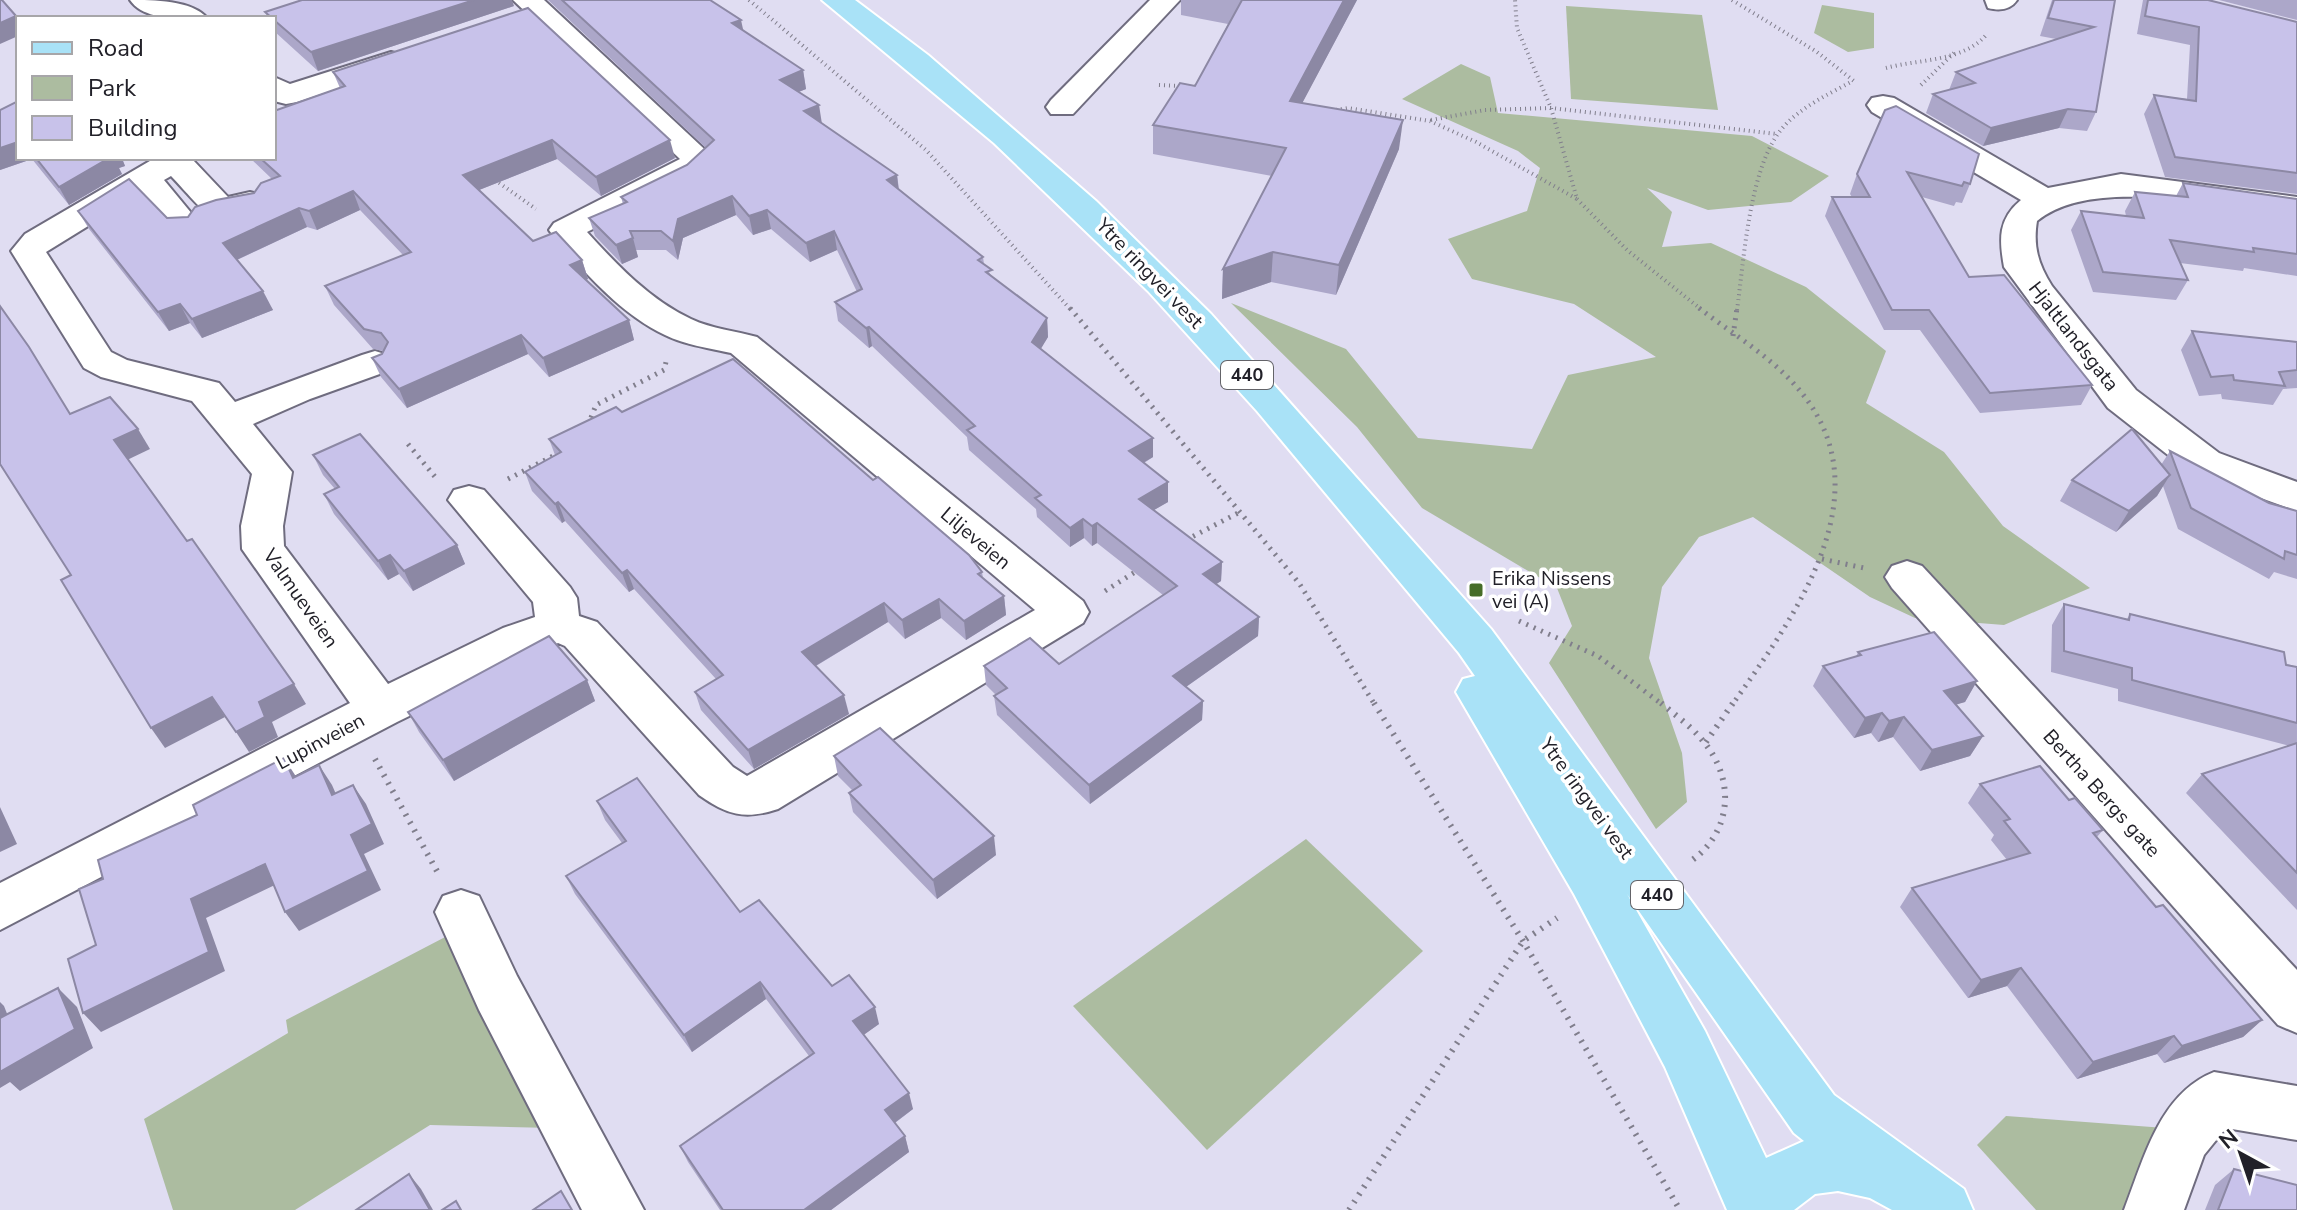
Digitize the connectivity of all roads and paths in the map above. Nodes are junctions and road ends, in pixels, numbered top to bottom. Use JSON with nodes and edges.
{"nodes":[{"id":1,"x":144,"y":0,"type":"edge"},
{"id":2,"x":749,"y":0,"type":"edge"},
{"id":3,"x":836,"y":0,"type":"edge"},
{"id":4,"x":1166,"y":0,"type":"edge"},
{"id":5,"x":1515,"y":0,"type":"edge"},
{"id":6,"x":1732,"y":0,"type":"edge"},
{"id":7,"x":2001,"y":1,"type":"edge"},
{"id":8,"x":525,"y":11,"type":"edge"},
{"id":9,"x":196,"y":14,"type":"edge"},
{"id":10,"x":421,"y":50,"type":"edge"},
{"id":11,"x":1879,"y":71,"type":"dead end"},
{"id":12,"x":1866,"y":76,"type":"dead end"},
{"id":13,"x":1854,"y":80,"type":"junction"},
{"id":14,"x":1159,"y":85,"type":"dead end"},
{"id":15,"x":1207,"y":89,"type":"edge"},
{"id":16,"x":278,"y":94,"type":"edge"},
{"id":17,"x":1883,"y":105,"type":"dead end"},
{"id":18,"x":1062,"y":107,"type":"dead end"},
{"id":19,"x":1551,"y":108,"type":"junction"},
{"id":20,"x":1322,"y":112,"type":"edge"},
{"id":21,"x":1430,"y":121,"type":"junction"},
{"id":22,"x":1777,"y":134,"type":"junction"},
{"id":23,"x":166,"y":165,"type":"edge"},
{"id":24,"x":492,"y":177,"type":"edge"},
{"id":25,"x":1577,"y":199,"type":"junction"},
{"id":26,"x":250,"y":202,"type":"edge"},
{"id":27,"x":2297,"y":207,"type":"edge"},
{"id":28,"x":2032,"y":208,"type":"junction"},
{"id":29,"x":185,"y":226,"type":"edge"},
{"id":30,"x":566,"y":230,"type":"junction"},
{"id":31,"x":14,"y":242,"type":"edge"},
{"id":32,"x":679,"y":327,"type":"junction"},
{"id":33,"x":1733,"y":337,"type":"junction"},
{"id":34,"x":375,"y":363,"type":"edge"},
{"id":35,"x":230,"y":419,"type":"junction"},
{"id":36,"x":586,"y":430,"type":"edge"},
{"id":37,"x":408,"y":444,"type":"dead end"},
{"id":38,"x":554,"y":456,"type":"edge"},
{"id":39,"x":2297,"y":497,"type":"edge"},
{"id":40,"x":469,"y":500,"type":"junction"},
{"id":41,"x":1238,"y":513,"type":"junction"},
{"id":42,"x":1182,"y":542,"type":"edge"},
{"id":43,"x":1144,"y":567,"type":"edge"},
{"id":44,"x":1907,"y":577,"type":"dead end"},
{"id":45,"x":1424,"y":587,"type":"junction"},
{"id":46,"x":1067,"y":612,"type":"junction"},
{"id":47,"x":1507,"y":615,"type":"dead end"},
{"id":48,"x":558,"y":626,"type":"junction"},
{"id":49,"x":368,"y":715,"type":"junction"},
{"id":50,"x":1706,"y":742,"type":"junction"},
{"id":51,"x":1685,"y":864,"type":"dead end"},
{"id":52,"x":0,"y":908,"type":"edge"},
{"id":53,"x":1570,"y":909,"type":"dead end"},
{"id":54,"x":461,"y":912,"type":"joint"},
{"id":55,"x":1523,"y":941,"type":"junction"},
{"id":56,"x":2297,"y":1008,"type":"edge"},
{"id":57,"x":2297,"y":1113,"type":"edge"},
{"id":58,"x":1926,"y":1197,"type":"edge"},
{"id":59,"x":1757,"y":1208,"type":"edge"},
{"id":60,"x":614,"y":1210,"type":"edge"},
{"id":61,"x":1349,"y":1210,"type":"edge"},
{"id":62,"x":1680,"y":1210,"type":"edge"},
{"id":63,"x":2154,"y":1210,"type":"edge"}],
"edges":[{"from":1,"to":9,"type":"street"},
{"from":2,"to":41,"type":"path"},
{"from":3,"to":45,"type":"main road","name":"Ytre ringvei vest","number":"440"},
{"from":4,"to":18,"type":"street"},
{"from":5,"to":19,"type":"path"},
{"from":6,"to":13,"type":"path"},
{"from":7,"to":11,"type":"path"},
{"from":8,"to":30,"type":"street"},
{"from":10,"to":16,"type":"street"},
{"from":12,"to":13,"type":"path"},
{"from":13,"to":22,"type":"path"},
{"from":14,"to":15,"type":"path"},
{"from":17,"to":28,"type":"street"},
{"from":19,"to":21,"type":"path"},
{"from":19,"to":22,"type":"path"},
{"from":19,"to":25,"type":"path"},
{"from":20,"to":21,"type":"path"},
{"from":21,"to":25,"type":"path"},
{"from":22,"to":33,"type":"path"},
{"from":23,"to":26,"type":"street"},
{"from":23,"to":29,"type":"street"},
{"from":23,"to":31,"type":"street","name":"Valmueveien"},
{"from":24,"to":30,"type":"path"},
{"from":25,"to":33,"type":"path"},
{"from":27,"to":28,"type":"street"},
{"from":28,"to":39,"type":"street","name":"Hjaltlandsgata"},
{"from":30,"to":32,"type":"street","name":"Liljeveien"},
{"from":31,"to":35,"type":"street","name":"Valmueveien"},
{"from":32,"to":36,"type":"path"},
{"from":32,"to":46,"type":"street","name":"Liljeveien"},
{"from":33,"to":50,"type":"path"},
{"from":34,"to":35,"type":"street"},
{"from":35,"to":49,"type":"street","name":"Valmueveien"},
{"from":37,"to":40,"type":"path"},
{"from":38,"to":40,"type":"path"},
{"from":40,"to":48,"type":"street"},
{"from":41,"to":42,"type":"path"},
{"from":41,"to":55,"type":"path"},
{"from":43,"to":46,"type":"path"},
{"from":44,"to":56,"type":"street","name":"Bertha Bergs gate"},
{"from":45,"to":58,"type":"main road","name":"Ytre ringvei vest","number":"440"},
{"from":45,"to":59,"type":"main road","name":"Ytre ringvei vest","number":"440"},
{"from":46,"to":48,"type":"street"},
{"from":47,"to":50,"type":"path"},
{"from":48,"to":49,"type":"street","name":"Lupinveien"},
{"from":49,"to":52,"type":"street","name":"Lupinveien"},
{"from":49,"to":54,"type":"path"},
{"from":50,"to":51,"type":"path"},
{"from":53,"to":55,"type":"path"},
{"from":54,"to":60,"type":"street"},
{"from":55,"to":61,"type":"path"},
{"from":55,"to":62,"type":"path"},
{"from":57,"to":63,"type":"street"},
{"from":58,"to":59,"type":"main road","number":"440"}]}
